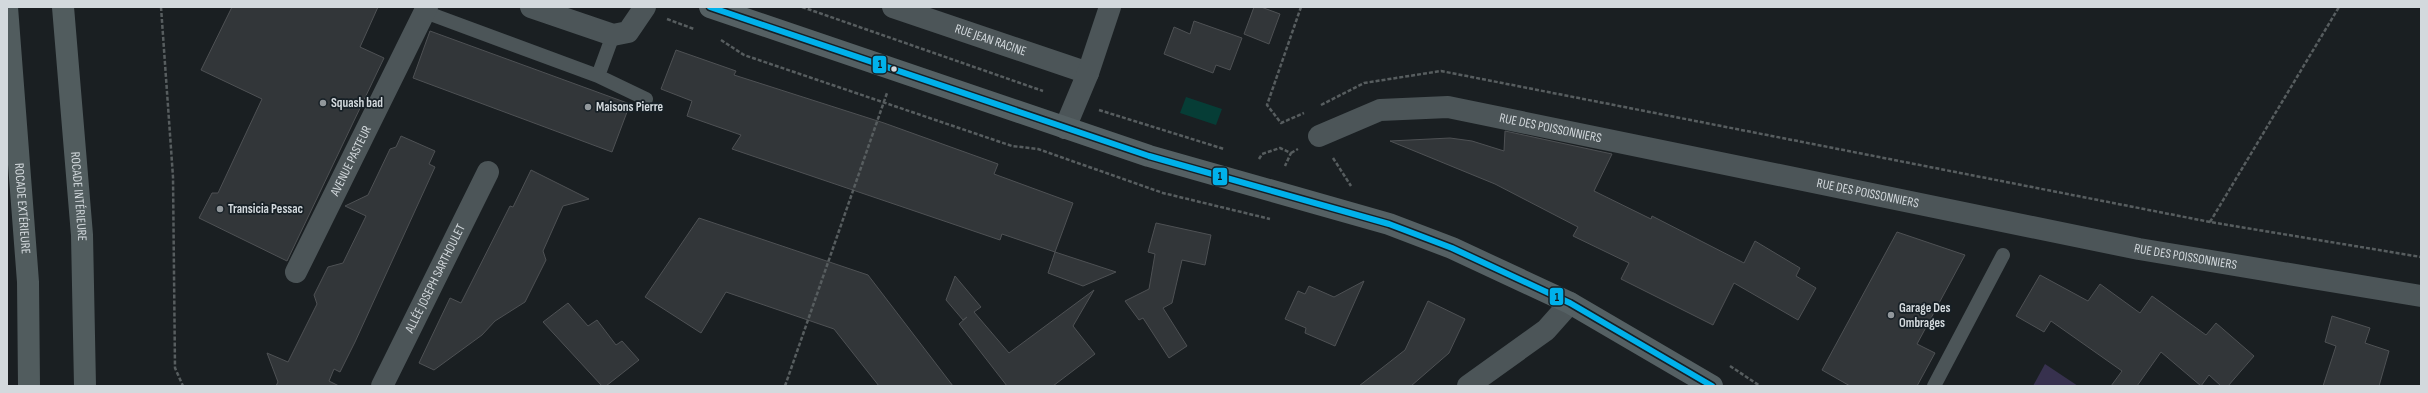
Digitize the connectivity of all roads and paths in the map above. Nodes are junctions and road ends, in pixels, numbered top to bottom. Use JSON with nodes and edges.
{"nodes":[{"id":1,"x":7,"y":7,"type":"edge"},
{"id":2,"x":64,"y":7,"type":"edge"},
{"id":3,"x":161,"y":7,"type":"edge"},
{"id":4,"x":531,"y":7,"type":"edge"},
{"id":5,"x":710,"y":7,"type":"edge"},
{"id":6,"x":893,"y":7,"type":"edge"},
{"id":7,"x":1110,"y":7,"type":"edge"},
{"id":8,"x":1301,"y":7,"type":"edge"},
{"id":9,"x":2339,"y":7,"type":"edge"},
{"id":10,"x":644,"y":9,"type":"edge"},
{"id":11,"x":426,"y":10,"type":"edge"},
{"id":12,"x":696,"y":29,"type":"dead end"},
{"id":13,"x":613,"y":35,"type":"junction"},
{"id":14,"x":718,"y":38,"type":"dead end"},
{"id":15,"x":895,"y":70,"type":"junction"},
{"id":16,"x":1088,"y":73,"type":"junction"},
{"id":17,"x":598,"y":76,"type":"junction"},
{"id":18,"x":646,"y":99,"type":"dead end"},
{"id":19,"x":883,"y":103,"type":"junction"},
{"id":20,"x":1317,"y":107,"type":"dead end"},
{"id":21,"x":1310,"y":111,"type":"dead end"},
{"id":22,"x":1066,"y":128,"type":"junction"},
{"id":23,"x":1319,"y":136,"type":"joint"},
{"id":24,"x":1259,"y":160,"type":"dead end"},
{"id":25,"x":1285,"y":166,"type":"dead end"},
{"id":26,"x":488,"y":172,"type":"dead end"},
{"id":27,"x":1353,"y":189,"type":"dead end"},
{"id":28,"x":1271,"y":219,"type":"dead end"},
{"id":29,"x":2210,"y":222,"type":"junction"},
{"id":30,"x":2003,"y":255,"type":"dead end"},
{"id":31,"x":2421,"y":257,"type":"edge"},
{"id":32,"x":296,"y":272,"type":"dead end"},
{"id":33,"x":2421,"y":296,"type":"edge"},
{"id":34,"x":1570,"y":303,"type":"junction"},
{"id":35,"x":29,"y":386,"type":"edge"},
{"id":36,"x":85,"y":386,"type":"edge"},
{"id":37,"x":183,"y":386,"type":"edge"},
{"id":38,"x":382,"y":386,"type":"edge"},
{"id":39,"x":785,"y":386,"type":"edge"},
{"id":40,"x":1468,"y":386,"type":"edge"},
{"id":41,"x":1712,"y":386,"type":"edge"},
{"id":42,"x":1934,"y":386,"type":"edge"}],
"edges":[{"from":1,"to":35,"type":"highway","name":"ROCADE EXTÉRIEURE"},
{"from":2,"to":36,"type":"highway","name":"ROCADE INTÉRIEURE"},
{"from":3,"to":37,"type":"path"},
{"from":4,"to":13,"type":"street"},
{"from":5,"to":15,"type":"main road"},
{"from":6,"to":16,"type":"street","name":"RUE JEAN RACINE"},
{"from":7,"to":16,"type":"street"},
{"from":8,"to":21,"type":"path"},
{"from":9,"to":29,"type":"path"},
{"from":10,"to":12,"type":"path"},
{"from":10,"to":13,"type":"street"},
{"from":11,"to":17,"type":"lane"},
{"from":11,"to":32,"type":"street","name":"AVENUE PASTEUR"},
{"from":13,"to":17,"type":"lane"},
{"from":14,"to":19,"type":"path"},
{"from":15,"to":19,"type":"path"},
{"from":15,"to":22,"type":"main road"},
{"from":16,"to":22,"type":"street"},
{"from":17,"to":18,"type":"lane"},
{"from":19,"to":28,"type":"path"},
{"from":19,"to":39,"type":"path"},
{"from":20,"to":29,"type":"path"},
{"from":22,"to":34,"type":"main road"},
{"from":23,"to":27,"type":"path"},
{"from":23,"to":33,"type":"street","name":"RUE DES POISSONNIERS"},
{"from":24,"to":25,"type":"path"},
{"from":26,"to":38,"type":"street","name":"ALLÉE JOSEPH SARTHOULET"},
{"from":29,"to":31,"type":"path"},
{"from":30,"to":42,"type":"lane"},
{"from":34,"to":40,"type":"street"},
{"from":34,"to":41,"type":"main road"}]}
